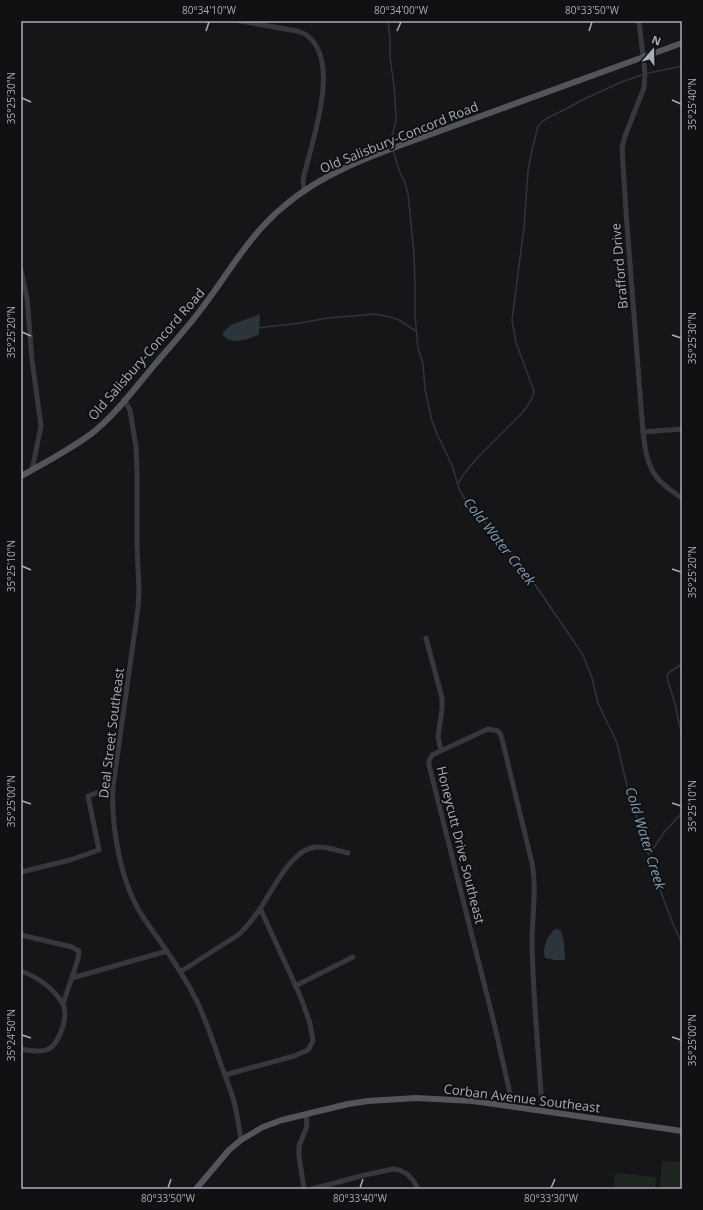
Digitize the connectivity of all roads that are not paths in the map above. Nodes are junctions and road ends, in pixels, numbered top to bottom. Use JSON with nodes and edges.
{"nodes":[{"id":1,"x":240,"y":21,"type":"edge"},
{"id":2,"x":639,"y":21,"type":"edge"},
{"id":3,"x":682,"y":43,"type":"edge"},
{"id":4,"x":643,"y":57,"type":"junction"},
{"id":5,"x":304,"y":191,"type":"junction"},
{"id":6,"x":21,"y":270,"type":"edge"},
{"id":7,"x":124,"y":400,"type":"junction"},
{"id":8,"x":682,"y":429,"type":"edge"},
{"id":9,"x":643,"y":432,"type":"junction"},
{"id":10,"x":32,"y":470,"type":"junction"},
{"id":11,"x":21,"y":476,"type":"edge"},
{"id":12,"x":682,"y":498,"type":"edge"},
{"id":13,"x":426,"y":638,"type":"dead end"},
{"id":14,"x":441,"y":750,"type":"junction"},
{"id":15,"x":113,"y":787,"type":"junction"},
{"id":16,"x":348,"y":853,"type":"dead end"},
{"id":17,"x":21,"y":872,"type":"edge"},
{"id":18,"x":260,"y":908,"type":"junction"},
{"id":19,"x":21,"y":935,"type":"edge"},
{"id":20,"x":167,"y":951,"type":"junction"},
{"id":21,"x":353,"y":957,"type":"dead end"},
{"id":22,"x":21,"y":971,"type":"edge"},
{"id":23,"x":180,"y":972,"type":"junction"},
{"id":24,"x":72,"y":978,"type":"junction"},
{"id":25,"x":295,"y":986,"type":"junction"},
{"id":26,"x":63,"y":1004,"type":"junction"},
{"id":27,"x":21,"y":1049,"type":"edge"},
{"id":28,"x":225,"y":1075,"type":"junction"},
{"id":29,"x":513,"y":1107,"type":"junction"},
{"id":30,"x":542,"y":1111,"type":"junction"},
{"id":31,"x":306,"y":1114,"type":"junction"},
{"id":32,"x":682,"y":1131,"type":"edge"},
{"id":33,"x":240,"y":1140,"type":"junction"},
{"id":34,"x":196,"y":1189,"type":"edge"},
{"id":35,"x":304,"y":1189,"type":"edge"},
{"id":36,"x":312,"y":1189,"type":"edge"},
{"id":37,"x":418,"y":1189,"type":"edge"}],
"edges":[{"from":1,"to":5,"type":"street"},
{"from":2,"to":4,"type":"street","name":"Brafford Drive"},
{"from":3,"to":4,"type":"main road","name":"Old Salisbury-Concord Road"},
{"from":4,"to":5,"type":"main road","name":"Old Salisbury-Concord Road"},
{"from":4,"to":9,"type":"street","name":"Brafford Drive"},
{"from":5,"to":7,"type":"main road","name":"Old Salisbury-Concord Road"},
{"from":6,"to":10,"type":"street"},
{"from":7,"to":10,"type":"main road","name":"Old Salisbury-Concord Road"},
{"from":7,"to":15,"type":"street","name":"Deal Street Southeast"},
{"from":8,"to":9,"type":"street"},
{"from":9,"to":12,"type":"street","name":"Brafford Drive"},
{"from":10,"to":11,"type":"main road","name":"Old Salisbury-Concord Road"},
{"from":13,"to":14,"type":"street"},
{"from":14,"to":29,"type":"street","name":"Honeycutt Drive Southeast"},
{"from":14,"to":30,"type":"street","name":"Honeycutt Drive Southeast"},
{"from":15,"to":17,"type":"street"},
{"from":15,"to":20,"type":"street","name":"Deal Street Southeast"},
{"from":16,"to":18,"type":"street"},
{"from":18,"to":23,"type":"street"},
{"from":18,"to":25,"type":"street"},
{"from":19,"to":24,"type":"street"},
{"from":20,"to":23,"type":"street","name":"Deal Street Southeast"},
{"from":20,"to":24,"type":"street"},
{"from":21,"to":25,"type":"street"},
{"from":22,"to":26,"type":"street"},
{"from":23,"to":28,"type":"street","name":"Deal Street Southeast"},
{"from":24,"to":26,"type":"street"},
{"from":25,"to":28,"type":"street"},
{"from":26,"to":27,"type":"street"},
{"from":28,"to":33,"type":"street","name":"Deal Street Southeast"},
{"from":29,"to":30,"type":"main road","name":"Corban Avenue Southeast"},
{"from":29,"to":31,"type":"main road","name":"Corban Avenue Southeast"},
{"from":30,"to":32,"type":"main road","name":"Corban Avenue Southeast"},
{"from":31,"to":33,"type":"main road","name":"Corban Avenue Southeast"},
{"from":31,"to":35,"type":"street"},
{"from":33,"to":34,"type":"main road","name":"Corban Avenue Southeast"},
{"from":36,"to":37,"type":"street"}]}
